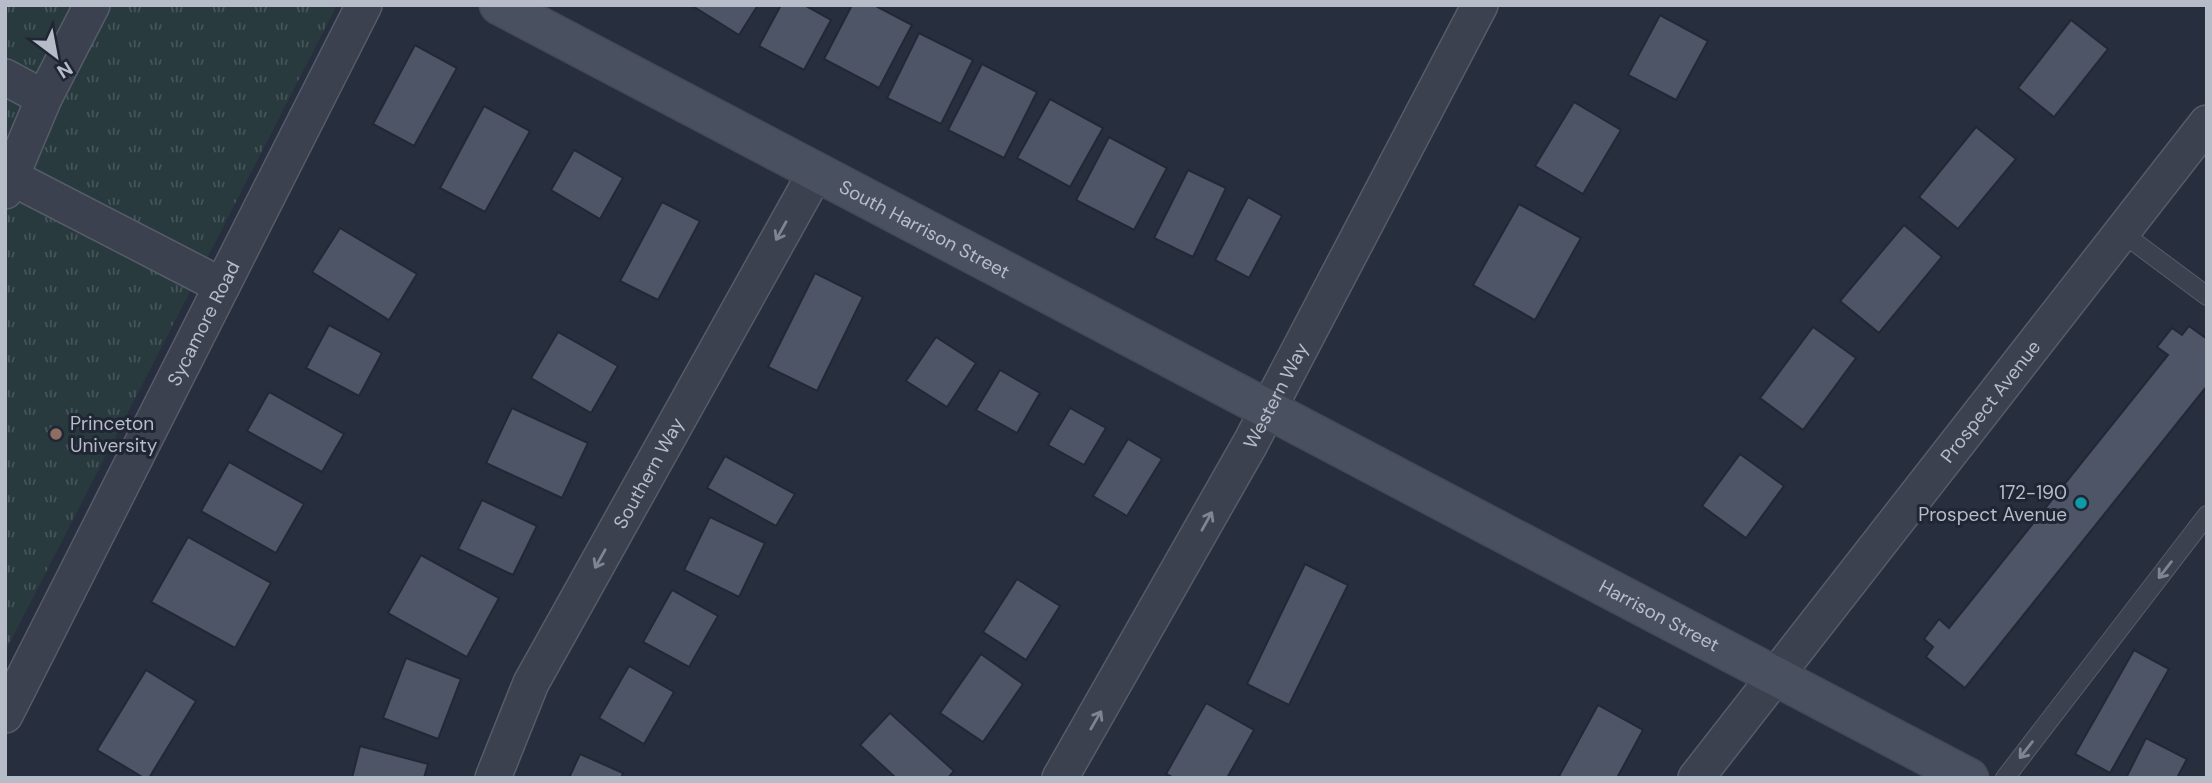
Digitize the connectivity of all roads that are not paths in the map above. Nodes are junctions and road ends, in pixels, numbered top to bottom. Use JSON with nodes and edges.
{"nodes":[{"id":1,"x":92,"y":5,"type":"edge"},
{"id":2,"x":364,"y":5,"type":"edge"},
{"id":3,"x":499,"y":5,"type":"edge"},
{"id":4,"x":1480,"y":5,"type":"edge"},
{"id":5,"x":5,"y":78,"type":"edge"},
{"id":6,"x":44,"y":98,"type":"junction"},
{"id":7,"x":2207,"y":123,"type":"edge"},
{"id":8,"x":816,"y":172,"type":"junction"},
{"id":9,"x":8,"y":184,"type":"edge"},
{"id":10,"x":2121,"y":232,"type":"junction"},
{"id":11,"x":222,"y":286,"type":"junction"},
{"id":12,"x":2207,"y":296,"type":"edge"},
{"id":13,"x":1268,"y":409,"type":"junction"},
{"id":14,"x":1349,"y":453,"type":"joint"},
{"id":15,"x":2206,"y":516,"type":"edge"},
{"id":16,"x":1774,"y":675,"type":"junction"},
{"id":17,"x":5,"y":715,"type":"edge"},
{"id":18,"x":493,"y":778,"type":"edge"},
{"id":19,"x":1060,"y":778,"type":"edge"},
{"id":20,"x":1696,"y":778,"type":"edge"},
{"id":21,"x":1969,"y":778,"type":"edge"},
{"id":22,"x":2005,"y":778,"type":"edge"}],
"edges":[{"from":1,"to":6,"type":"street"},
{"from":2,"to":11,"type":"street","name":"Sycamore Road"},
{"from":3,"to":8,"type":"street","name":"South Harrison Street"},
{"from":4,"to":13,"type":"street","name":"Western Way"},
{"from":5,"to":6,"type":"street"},
{"from":6,"to":9,"type":"street"},
{"from":7,"to":10,"type":"street","name":"Prospect Avenue"},
{"from":8,"to":13,"type":"street","name":"South Harrison Street"},
{"from":8,"to":18,"type":"street","name":"Southern Way","one_way":true},
{"from":9,"to":11,"type":"street"},
{"from":10,"to":12,"type":"lane"},
{"from":10,"to":16,"type":"street","name":"Prospect Avenue"},
{"from":11,"to":17,"type":"street","name":"Sycamore Road"},
{"from":13,"to":14,"type":"street","name":"South Harrison Street"},
{"from":19,"to":13,"type":"street","name":"Western Way","one_way":true},
{"from":14,"to":16,"type":"street","name":"Harrison Street"},
{"from":15,"to":22,"type":"lane","one_way":true},
{"from":16,"to":20,"type":"street","name":"Prospect Avenue"},
{"from":16,"to":21,"type":"street","name":"Harrison Street"}]}
